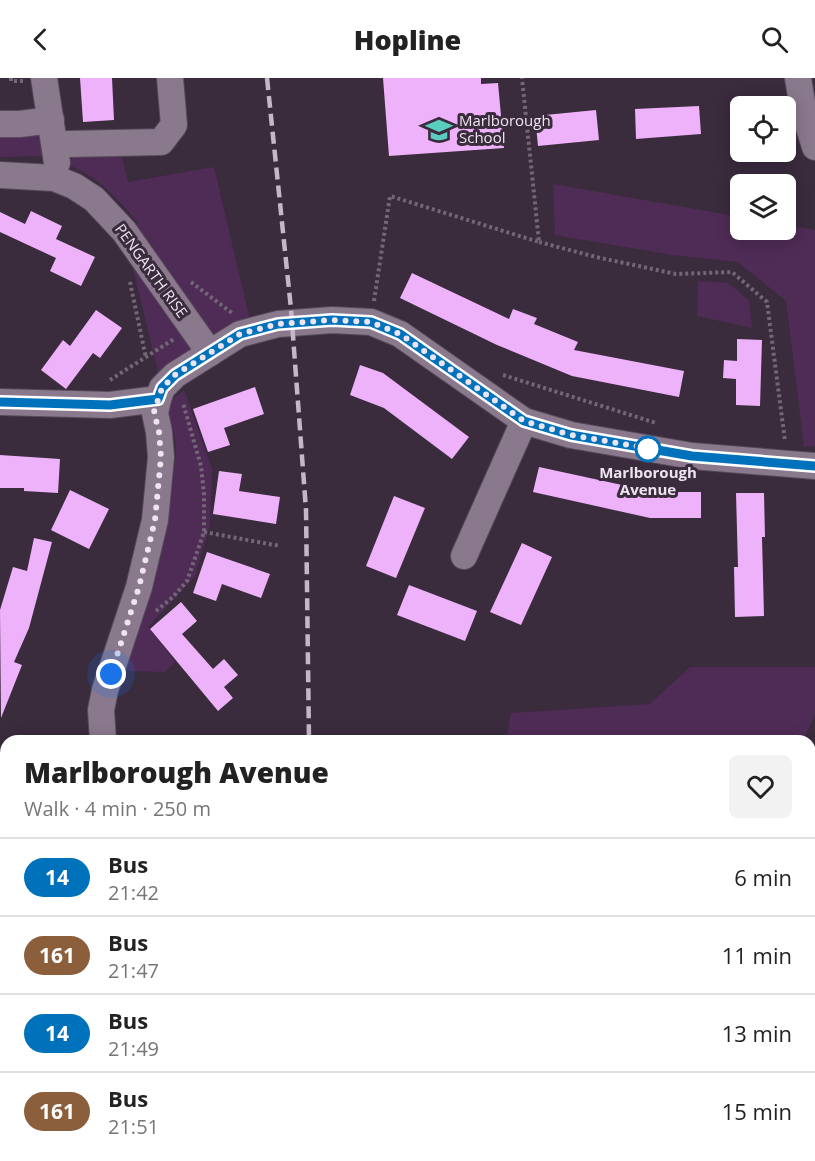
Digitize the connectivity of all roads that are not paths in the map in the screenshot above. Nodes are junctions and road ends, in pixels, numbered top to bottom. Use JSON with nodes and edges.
{"nodes":[{"id":1,"x":44,"y":78,"type":"edge"},
{"id":2,"x":170,"y":78,"type":"edge"},
{"id":3,"x":798,"y":78,"type":"edge"},
{"id":4,"x":51,"y":120,"type":"junction"},
{"id":5,"x":0,"y":124,"type":"edge"},
{"id":6,"x":815,"y":147,"type":"edge"},
{"id":7,"x":56,"y":148,"type":"junction"},
{"id":8,"x":0,"y":175,"type":"edge"},
{"id":9,"x":54,"y":178,"type":"junction"},
{"id":10,"x":210,"y":353,"type":"junction"},
{"id":11,"x":158,"y":399,"type":"junction"},
{"id":12,"x":0,"y":402,"type":"edge"},
{"id":13,"x":524,"y":421,"type":"junction"},
{"id":14,"x":815,"y":466,"type":"edge"},
{"id":15,"x":464,"y":556,"type":"dead end"},
{"id":16,"x":103,"y":735,"type":"edge"}],
"edges":[{"from":1,"to":4,"type":"street"},
{"from":2,"to":7,"type":"street"},
{"from":3,"to":6,"type":"street"},
{"from":4,"to":5,"type":"street"},
{"from":4,"to":7,"type":"street"},
{"from":7,"to":9,"type":"street"},
{"from":8,"to":9,"type":"street","name":"PENGARTH RISE"},
{"from":9,"to":10,"type":"street","name":"PENGARTH RISE"},
{"from":10,"to":11,"type":"street"},
{"from":10,"to":13,"type":"street"},
{"from":11,"to":12,"type":"street"},
{"from":11,"to":16,"type":"street"},
{"from":13,"to":14,"type":"street"},
{"from":13,"to":15,"type":"street"}]}
